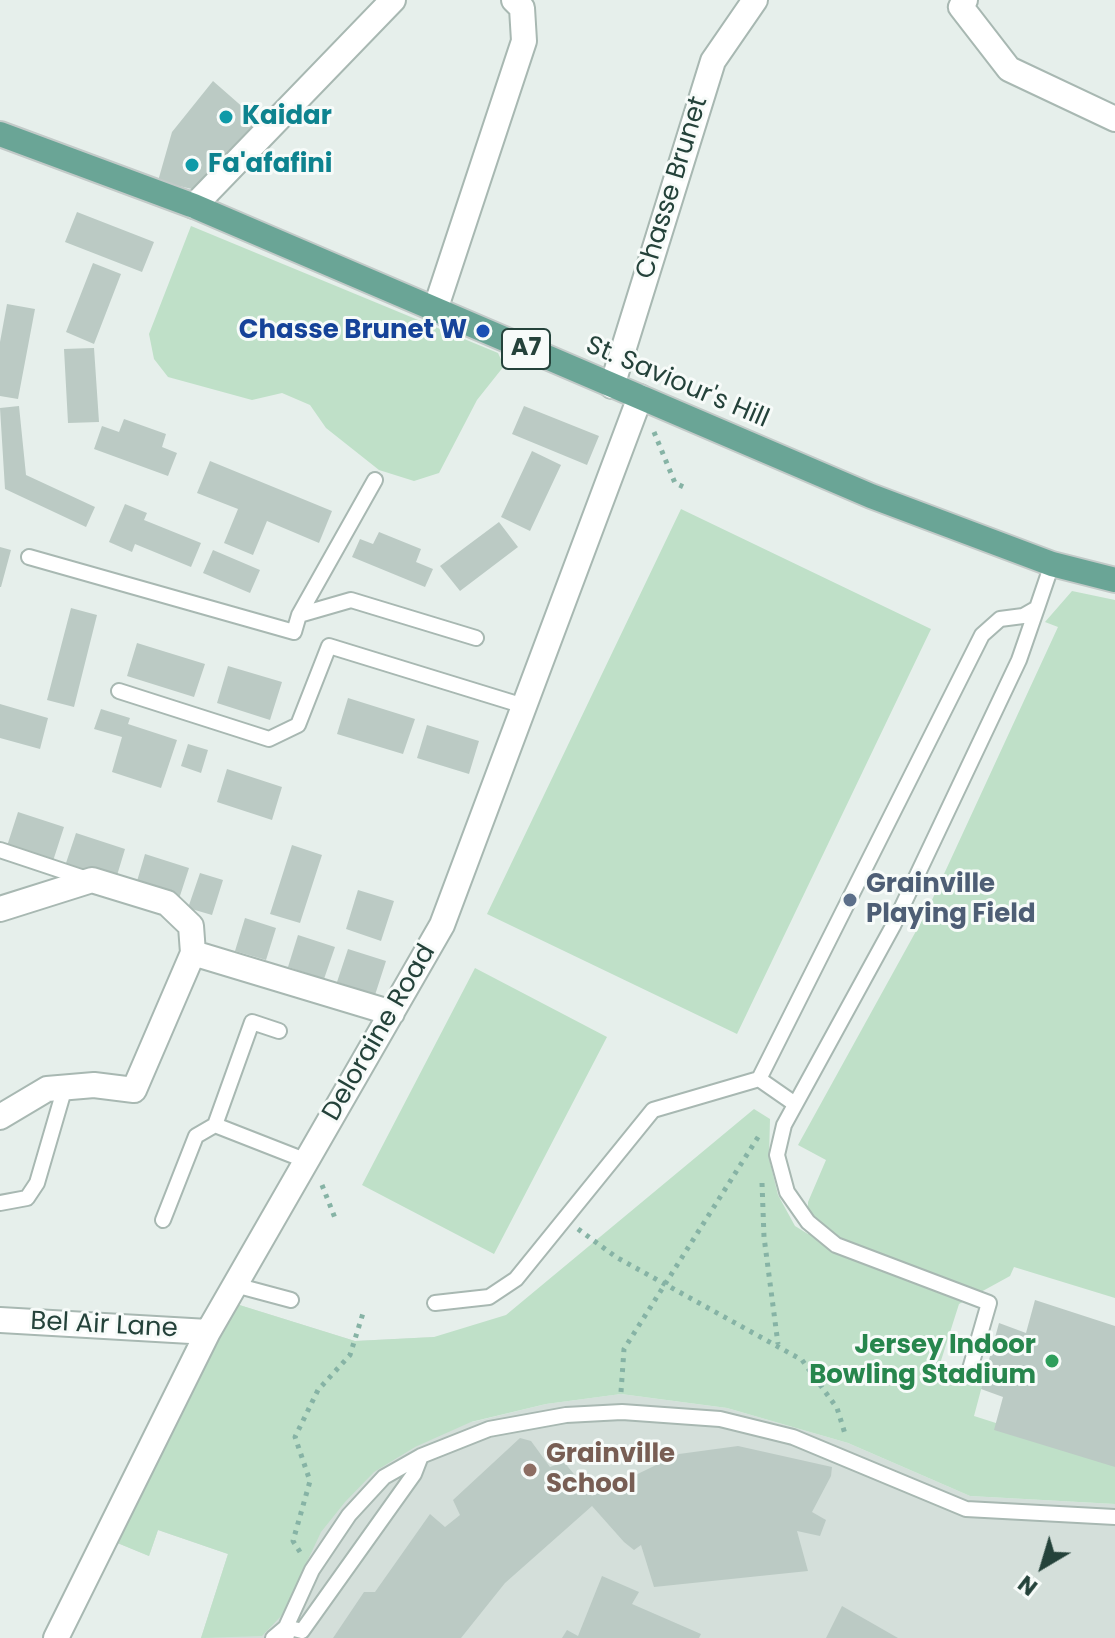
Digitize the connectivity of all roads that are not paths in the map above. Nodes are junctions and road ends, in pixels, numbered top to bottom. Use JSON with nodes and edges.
{"nodes":[{"id":1,"x":393,"y":0,"type":"edge"},
{"id":2,"x":514,"y":0,"type":"edge"},
{"id":3,"x":755,"y":0,"type":"edge"},
{"id":4,"x":965,"y":0,"type":"edge"},
{"id":5,"x":1115,"y":119,"type":"edge"},
{"id":6,"x":0,"y":134,"type":"edge"},
{"id":7,"x":194,"y":206,"type":"junction"},
{"id":8,"x":435,"y":310,"type":"junction"},
{"id":9,"x":612,"y":386,"type":"junction"},
{"id":10,"x":640,"y":397,"type":"junction"},
{"id":11,"x":375,"y":480,"type":"dead end"},
{"id":12,"x":29,"y":557,"type":"dead end"},
{"id":13,"x":1052,"y":564,"type":"junction"},
{"id":14,"x":1115,"y":580,"type":"edge"},
{"id":15,"x":1037,"y":608,"type":"junction"},
{"id":16,"x":299,"y":615,"type":"junction"},
{"id":17,"x":476,"y":638,"type":"dead end"},
{"id":18,"x":119,"y":691,"type":"dead end"},
{"id":19,"x":524,"y":706,"type":"junction"},
{"id":20,"x":0,"y":850,"type":"edge"},
{"id":21,"x":92,"y":880,"type":"junction"},
{"id":22,"x":0,"y":909,"type":"edge"},
{"id":23,"x":193,"y":953,"type":"junction"},
{"id":24,"x":392,"y":1013,"type":"junction"},
{"id":25,"x":279,"y":1031,"type":"dead end"},
{"id":26,"x":759,"y":1079,"type":"junction"},
{"id":27,"x":65,"y":1087,"type":"junction"},
{"id":28,"x":795,"y":1104,"type":"junction"},
{"id":29,"x":0,"y":1117,"type":"edge"},
{"id":30,"x":215,"y":1125,"type":"junction"},
{"id":31,"x":313,"y":1168,"type":"junction"},
{"id":32,"x":0,"y":1203,"type":"edge"},
{"id":33,"x":163,"y":1220,"type":"dead end"},
{"id":34,"x":235,"y":1285,"type":"junction"},
{"id":35,"x":291,"y":1300,"type":"dead end"},
{"id":36,"x":435,"y":1303,"type":"dead end"},
{"id":37,"x":0,"y":1320,"type":"edge"},
{"id":38,"x":208,"y":1332,"type":"junction"},
{"id":39,"x":970,"y":1369,"type":"dead end"},
{"id":40,"x":421,"y":1456,"type":"junction"},
{"id":41,"x":1115,"y":1517,"type":"edge"},
{"id":42,"x":287,"y":1633,"type":"edge"},
{"id":43,"x":56,"y":1638,"type":"edge"},
{"id":44,"x":273,"y":1638,"type":"edge"}],
"edges":[{"from":1,"to":7,"type":"street"},
{"from":2,"to":8,"type":"street"},
{"from":3,"to":9,"type":"street","name":"Chasse Brunet"},
{"from":4,"to":5,"type":"street"},
{"from":6,"to":7,"type":"main road","name":"St. Saviour's Hill","number":"A7"},
{"from":7,"to":8,"type":"main road","name":"St. Saviour's Hill","number":"A7"},
{"from":8,"to":9,"type":"main road","name":"St. Saviour's Hill","number":"A7"},
{"from":9,"to":10,"type":"main road","name":"St. Saviour's Hill","number":"A7"},
{"from":10,"to":13,"type":"main road","name":"St. Saviour's Hill","number":"A7"},
{"from":10,"to":19,"type":"street","name":"Deloraine Road"},
{"from":11,"to":16,"type":"lane"},
{"from":12,"to":16,"type":"lane"},
{"from":13,"to":14,"type":"main road","name":"St. Saviour's Hill","number":"A7"},
{"from":13,"to":15,"type":"lane"},
{"from":15,"to":26,"type":"lane"},
{"from":15,"to":28,"type":"lane"},
{"from":16,"to":17,"type":"lane"},
{"from":18,"to":19,"type":"lane"},
{"from":19,"to":24,"type":"street","name":"Deloraine Road"},
{"from":20,"to":21,"type":"lane"},
{"from":21,"to":22,"type":"street"},
{"from":21,"to":23,"type":"street"},
{"from":23,"to":24,"type":"street"},
{"from":23,"to":27,"type":"street"},
{"from":24,"to":31,"type":"street","name":"Deloraine Road"},
{"from":25,"to":30,"type":"lane"},
{"from":26,"to":28,"type":"lane"},
{"from":26,"to":36,"type":"lane"},
{"from":27,"to":29,"type":"street"},
{"from":27,"to":32,"type":"lane"},
{"from":28,"to":39,"type":"lane"},
{"from":30,"to":31,"type":"lane"},
{"from":30,"to":33,"type":"lane"},
{"from":31,"to":34,"type":"street","name":"Deloraine Road"},
{"from":34,"to":35,"type":"lane"},
{"from":34,"to":38,"type":"street","name":"Deloraine Road"},
{"from":37,"to":38,"type":"street","name":"Bel Air Lane"},
{"from":38,"to":43,"type":"street","name":"Deloraine Road"},
{"from":40,"to":41,"type":"lane"},
{"from":40,"to":42,"type":"lane"},
{"from":40,"to":42,"type":"lane"},
{"from":42,"to":44,"type":"lane"}]}
